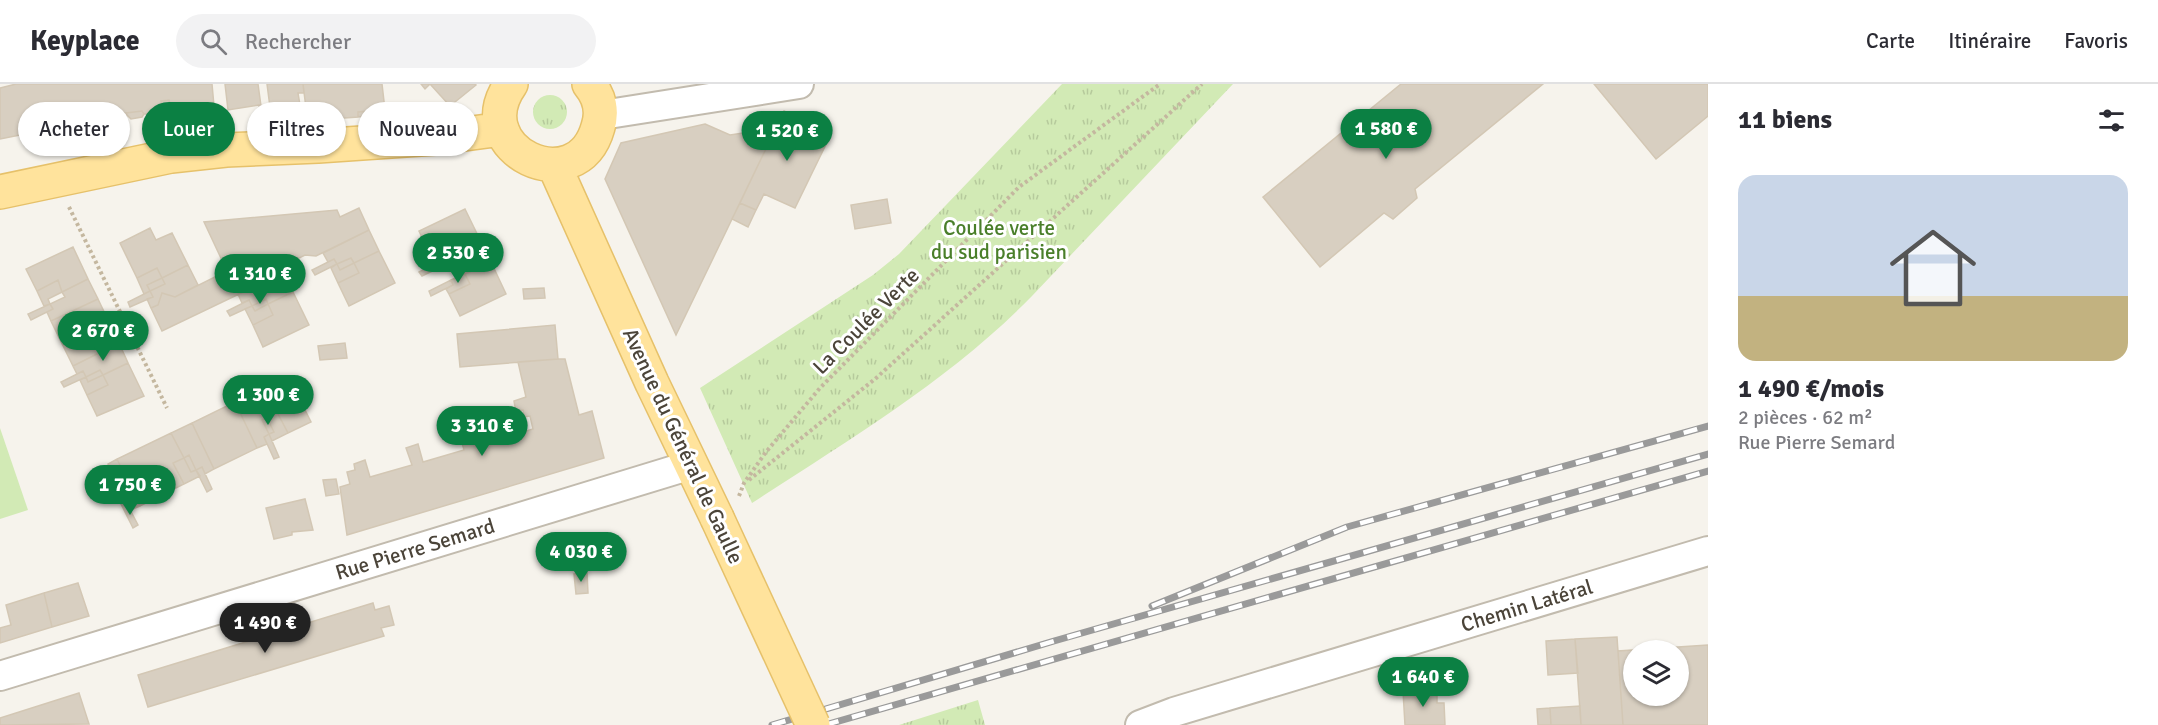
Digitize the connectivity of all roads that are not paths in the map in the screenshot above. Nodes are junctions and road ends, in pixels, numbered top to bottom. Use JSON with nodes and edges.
{"nodes":[{"id":1,"x":509,"y":84,"type":"edge"},
{"id":2,"x":589,"y":84,"type":"edge"},
{"id":3,"x":799,"y":84,"type":"edge"},
{"id":4,"x":602,"y":116,"type":"junction"},
{"id":5,"x":502,"y":129,"type":"junction"},
{"id":6,"x":554,"y":165,"type":"junction"},
{"id":7,"x":0,"y":192,"type":"edge"},
{"id":8,"x":691,"y":465,"type":"junction"},
{"id":9,"x":1708,"y":551,"type":"edge"},
{"id":10,"x":0,"y":676,"type":"edge"},
{"id":11,"x":813,"y":725,"type":"edge"},
{"id":12,"x":1140,"y":725,"type":"edge"}],
"edges":[{"from":1,"to":5,"type":"main road"},
{"from":2,"to":4,"type":"main road"},
{"from":3,"to":4,"type":"street"},
{"from":4,"to":6,"type":"main road"},
{"from":5,"to":6,"type":"main road"},
{"from":5,"to":7,"type":"main road"},
{"from":6,"to":8,"type":"main road","name":"Avenue du Général de Gaulle"},
{"from":8,"to":10,"type":"street","name":"Rue Pierre Semard"},
{"from":8,"to":11,"type":"main road","name":"Avenue du Général de Gaulle","bridge":true},
{"from":9,"to":12,"type":"street","name":"Chemin Latéral"}]}
